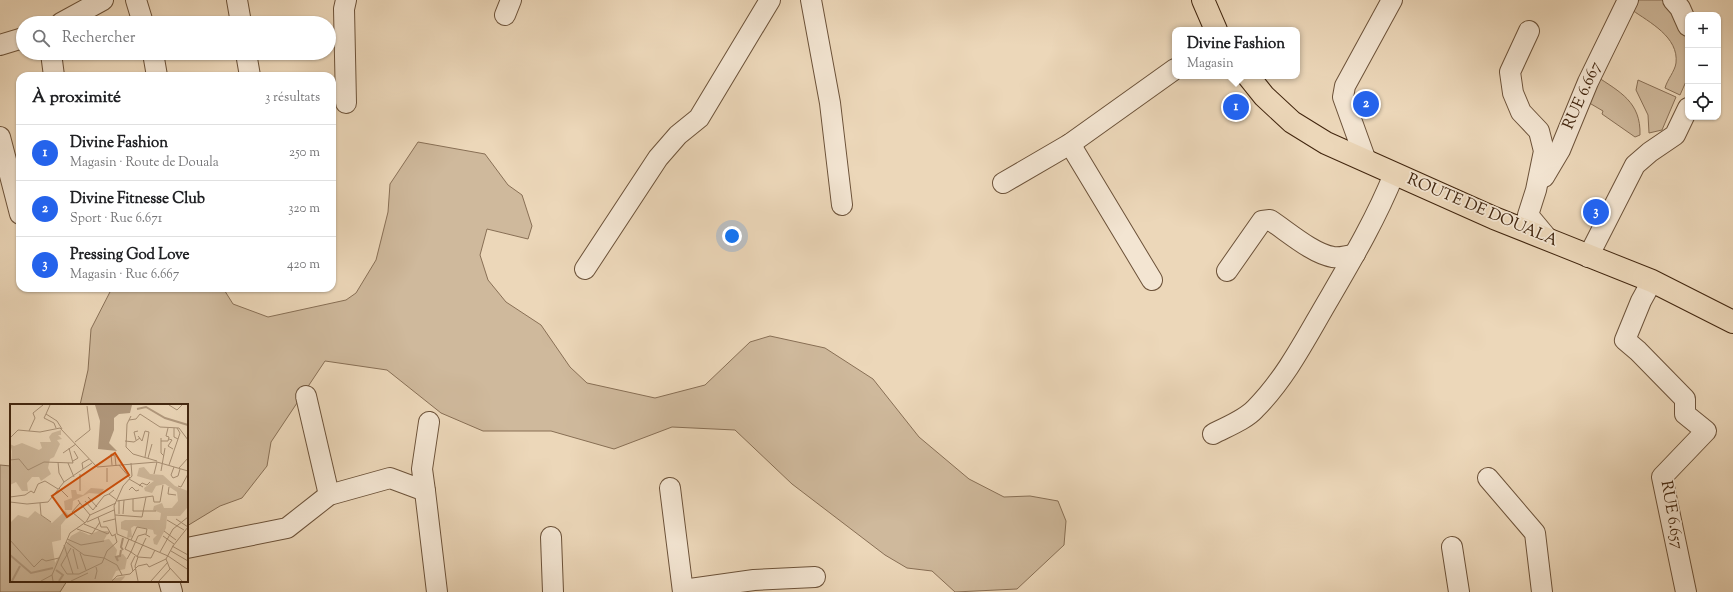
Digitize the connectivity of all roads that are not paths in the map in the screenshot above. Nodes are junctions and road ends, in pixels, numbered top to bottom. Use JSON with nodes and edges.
{"nodes":[{"id":1,"x":102,"y":0,"type":"edge"},
{"id":2,"x":136,"y":0,"type":"edge"},
{"id":3,"x":237,"y":0,"type":"edge"},
{"id":4,"x":346,"y":0,"type":"edge"},
{"id":5,"x":770,"y":0,"type":"edge"},
{"id":6,"x":811,"y":0,"type":"edge"},
{"id":7,"x":1203,"y":0,"type":"edge"},
{"id":8,"x":1392,"y":0,"type":"edge"},
{"id":9,"x":1628,"y":0,"type":"edge"},
{"id":10,"x":1673,"y":0,"type":"edge"},
{"id":11,"x":73,"y":16,"type":"edge"},
{"id":12,"x":142,"y":16,"type":"edge"},
{"id":13,"x":240,"y":16,"type":"edge"},
{"id":14,"x":1685,"y":19,"type":"edge"},
{"id":15,"x":1215,"y":27,"type":"edge"},
{"id":16,"x":1529,"y":32,"type":"dead end"},
{"id":17,"x":16,"y":40,"type":"edge"},
{"id":18,"x":0,"y":46,"type":"edge"},
{"id":19,"x":52,"y":60,"type":"edge"},
{"id":20,"x":154,"y":60,"type":"edge"},
{"id":21,"x":247,"y":60,"type":"edge"},
{"id":22,"x":1172,"y":71,"type":"edge"},
{"id":23,"x":53,"y":72,"type":"edge"},
{"id":24,"x":156,"y":72,"type":"edge"},
{"id":25,"x":249,"y":72,"type":"edge"},
{"id":26,"x":1250,"y":79,"type":"edge"},
{"id":27,"x":346,"y":103,"type":"dead end"},
{"id":28,"x":1685,"y":114,"type":"edge"},
{"id":29,"x":0,"y":137,"type":"edge"},
{"id":30,"x":1070,"y":144,"type":"junction"},
{"id":31,"x":1366,"y":162,"type":"junction"},
{"id":32,"x":1394,"y":174,"type":"junction"},
{"id":33,"x":1003,"y":183,"type":"dead end"},
{"id":34,"x":1536,"y":190,"type":"junction"},
{"id":35,"x":16,"y":199,"type":"edge"},
{"id":36,"x":842,"y":205,"type":"dead end"},
{"id":37,"x":1548,"y":238,"type":"junction"},
{"id":38,"x":1355,"y":254,"type":"junction"},
{"id":39,"x":1588,"y":257,"type":"junction"},
{"id":40,"x":585,"y":269,"type":"dead end"},
{"id":41,"x":1227,"y":271,"type":"dead end"},
{"id":42,"x":1152,"y":280,"type":"dead end"},
{"id":43,"x":1652,"y":281,"type":"junction"},
{"id":44,"x":1733,"y":322,"type":"edge"},
{"id":45,"x":306,"y":396,"type":"dead end"},
{"id":46,"x":429,"y":422,"type":"dead end"},
{"id":47,"x":1213,"y":434,"type":"dead end"},
{"id":48,"x":1488,"y":478,"type":"dead end"},
{"id":49,"x":670,"y":488,"type":"dead end"},
{"id":50,"x":425,"y":491,"type":"junction"},
{"id":51,"x":329,"y":495,"type":"junction"},
{"id":52,"x":551,"y":537,"type":"dead end"},
{"id":53,"x":1452,"y":547,"type":"dead end"},
{"id":54,"x":188,"y":548,"type":"edge"},
{"id":55,"x":815,"y":577,"type":"dead end"},
{"id":56,"x":169,"y":582,"type":"edge"},
{"id":57,"x":683,"y":591,"type":"edge"},
{"id":58,"x":172,"y":592,"type":"edge"},
{"id":59,"x":437,"y":592,"type":"edge"},
{"id":60,"x":553,"y":592,"type":"edge"},
{"id":61,"x":1459,"y":592,"type":"edge"},
{"id":62,"x":1542,"y":592,"type":"edge"},
{"id":63,"x":1686,"y":592,"type":"edge"}],
"edges":[{"from":1,"to":11,"type":"street"},
{"from":2,"to":12,"type":"street"},
{"from":3,"to":13,"type":"street"},
{"from":4,"to":27,"type":"street"},
{"from":5,"to":40,"type":"street"},
{"from":6,"to":36,"type":"street"},
{"from":7,"to":15,"type":"highway"},
{"from":8,"to":31,"type":"street"},
{"from":9,"to":34,"type":"street","name":"RUE 6.667"},
{"from":10,"to":14,"type":"street"},
{"from":16,"to":34,"type":"street"},
{"from":17,"to":18,"type":"street"},
{"from":19,"to":23,"type":"street"},
{"from":20,"to":24,"type":"street"},
{"from":21,"to":25,"type":"street"},
{"from":22,"to":30,"type":"street"},
{"from":26,"to":31,"type":"highway","name":"ROUTE DE DOUALA"},
{"from":28,"to":39,"type":"street"},
{"from":29,"to":35,"type":"street"},
{"from":30,"to":33,"type":"street"},
{"from":30,"to":42,"type":"street"},
{"from":31,"to":32,"type":"highway","name":"ROUTE DE DOUALA"},
{"from":32,"to":37,"type":"highway","name":"ROUTE DE DOUALA"},
{"from":32,"to":38,"type":"street"},
{"from":34,"to":37,"type":"street"},
{"from":37,"to":39,"type":"highway","name":"ROUTE DE DOUALA"},
{"from":38,"to":41,"type":"street"},
{"from":38,"to":47,"type":"street"},
{"from":39,"to":43,"type":"highway","name":"ROUTE DE DOUALA"},
{"from":43,"to":44,"type":"highway","name":"ROUTE DE DOUALA"},
{"from":43,"to":63,"type":"street","name":"RUE 6.657"},
{"from":45,"to":51,"type":"street"},
{"from":46,"to":50,"type":"street"},
{"from":48,"to":62,"type":"street"},
{"from":49,"to":57,"type":"street"},
{"from":50,"to":51,"type":"street"},
{"from":50,"to":59,"type":"street"},
{"from":51,"to":54,"type":"street"},
{"from":52,"to":60,"type":"street"},
{"from":53,"to":61,"type":"street"},
{"from":55,"to":57,"type":"street"},
{"from":56,"to":58,"type":"street"}]}
